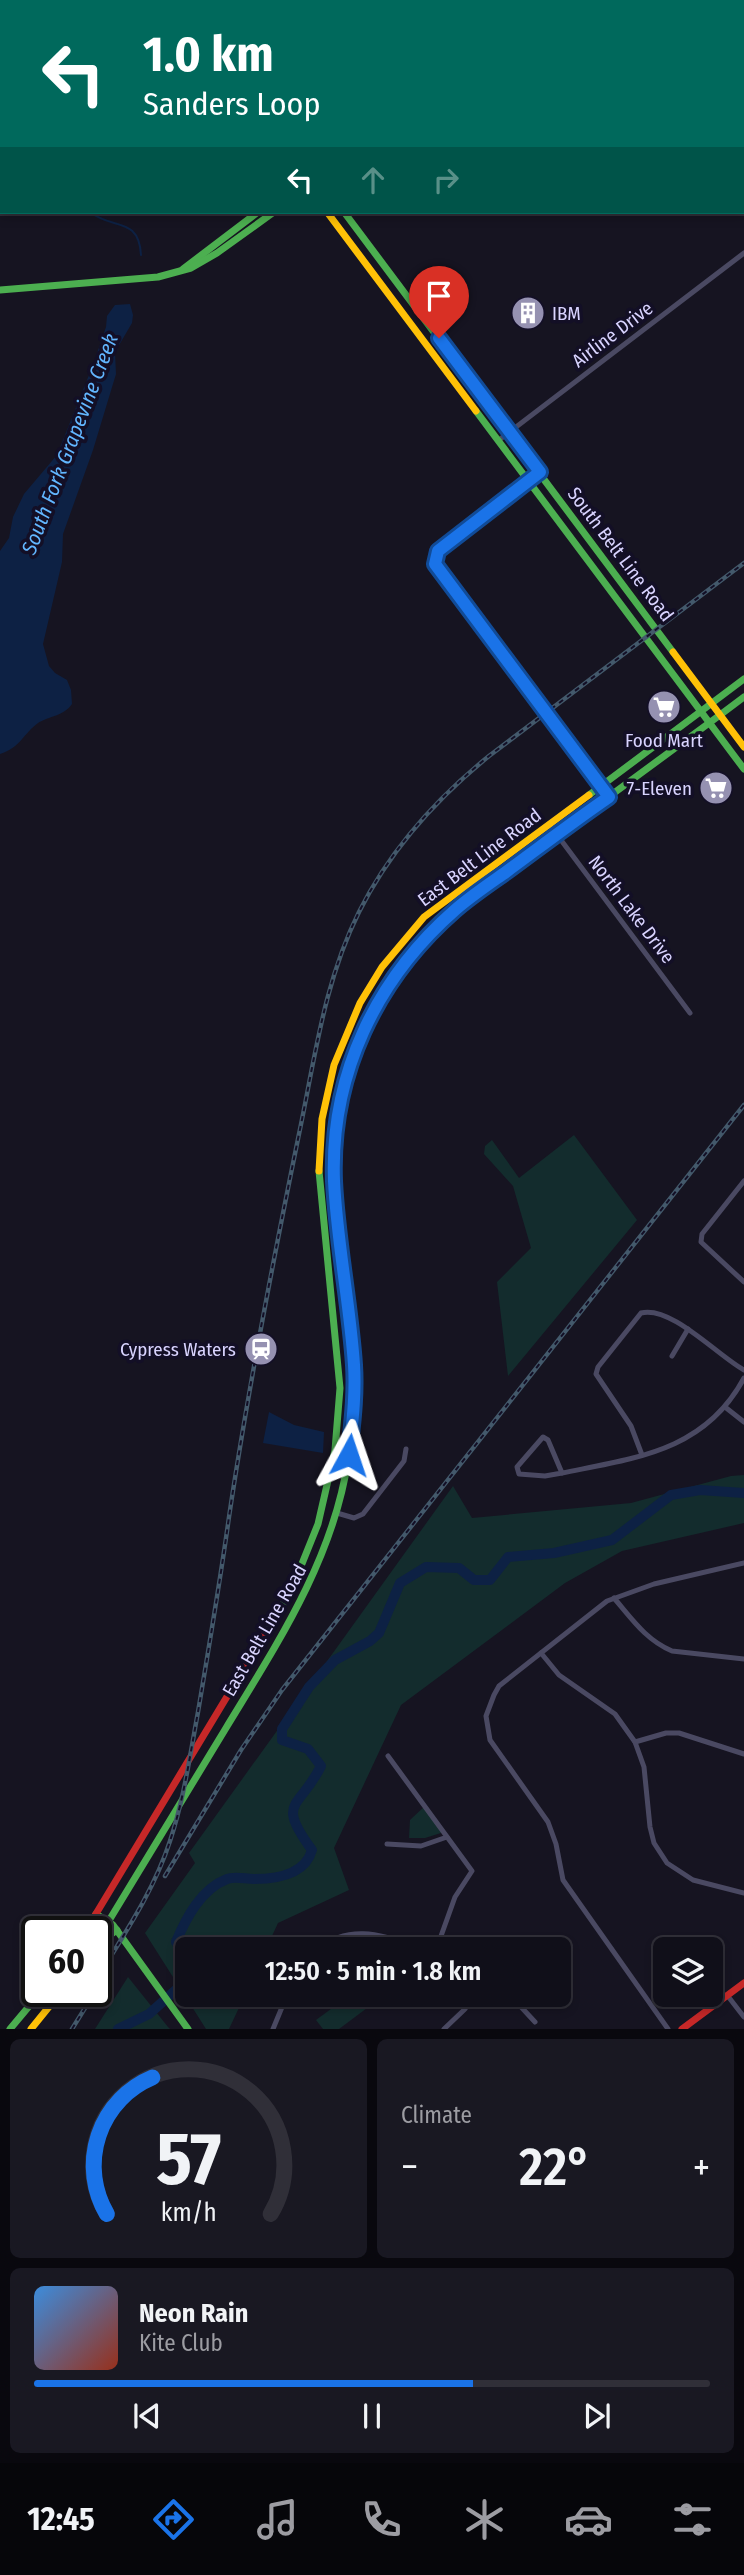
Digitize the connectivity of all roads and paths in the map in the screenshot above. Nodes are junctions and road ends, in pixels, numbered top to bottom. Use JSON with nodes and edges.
{"nodes":[{"id":1,"x":256,"y":214,"type":"edge"},
{"id":2,"x":271,"y":214,"type":"edge"},
{"id":3,"x":329,"y":214,"type":"edge"},
{"id":4,"x":346,"y":214,"type":"edge"},
{"id":5,"x":229,"y":238,"type":"junction"},
{"id":6,"x":744,"y":253,"type":"edge"},
{"id":7,"x":0,"y":290,"type":"edge"},
{"id":8,"x":420,"y":313,"type":"junction"},
{"id":9,"x":410,"y":320,"type":"junction"},
{"id":10,"x":509,"y":432,"type":"junction"},
{"id":11,"x":499,"y":440,"type":"junction"},
{"id":12,"x":540,"y":472,"type":"junction"},
{"id":13,"x":528,"y":480,"type":"junction"},
{"id":14,"x":645,"y":613,"type":"junction"},
{"id":15,"x":632,"y":619,"type":"junction"},
{"id":16,"x":744,"y":679,"type":"edge"},
{"id":17,"x":744,"y":697,"type":"edge"},
{"id":18,"x":712,"y":704,"type":"junction"},
{"id":19,"x":701,"y":711,"type":"junction"},
{"id":20,"x":720,"y":715,"type":"junction"},
{"id":21,"x":710,"y":722,"type":"junction"},
{"id":22,"x":744,"y":747,"type":"edge"},
{"id":23,"x":744,"y":769,"type":"edge"},
{"id":24,"x":601,"y":786,"type":"junction"},
{"id":25,"x":609,"y":797,"type":"junction"},
{"id":26,"x":549,"y":824,"type":"junction"},
{"id":27,"x":557,"y":834,"type":"junction"},
{"id":28,"x":360,"y":1003,"type":"junction"},
{"id":29,"x":373,"y":1010,"type":"junction"},
{"id":30,"x":690,"y":1013,"type":"dead end"},
{"id":31,"x":320,"y":1140,"type":"junction"},
{"id":32,"x":334,"y":1141,"type":"junction"},
{"id":33,"x":744,"y":1181,"type":"edge"},
{"id":34,"x":744,"y":1282,"type":"edge"},
{"id":35,"x":688,"y":1329,"type":"junction"},
{"id":36,"x":672,"y":1356,"type":"dead end"},
{"id":37,"x":744,"y":1370,"type":"edge"},
{"id":38,"x":744,"y":1378,"type":"edge"},
{"id":39,"x":726,"y":1406,"type":"junction"},
{"id":40,"x":744,"y":1422,"type":"edge"},
{"id":41,"x":337,"y":1425,"type":"junction"},
{"id":42,"x":352,"y":1425,"type":"junction"},
{"id":43,"x":406,"y":1449,"type":"dead end"},
{"id":44,"x":642,"y":1455,"type":"junction"},
{"id":45,"x":562,"y":1473,"type":"junction"},
{"id":46,"x":326,"y":1497,"type":"junction"},
{"id":47,"x":337,"y":1513,"type":"junction"},
{"id":48,"x":744,"y":1563,"type":"edge"},
{"id":49,"x":614,"y":1598,"type":"junction"},
{"id":50,"x":541,"y":1653,"type":"junction"},
{"id":51,"x":744,"y":1659,"type":"edge"},
{"id":52,"x":240,"y":1676,"type":"junction"},
{"id":53,"x":252,"y":1684,"type":"junction"},
{"id":54,"x":635,"y":1742,"type":"junction"},
{"id":55,"x":744,"y":1754,"type":"edge"},
{"id":56,"x":388,"y":1756,"type":"dead end"},
{"id":57,"x":447,"y":1837,"type":"junction"},
{"id":58,"x":387,"y":1844,"type":"dead end"},
{"id":59,"x":744,"y":1893,"type":"edge"},
{"id":60,"x":96,"y":1914,"type":"joint"},
{"id":61,"x":100,"y":1916,"type":"edge"},
{"id":62,"x":112,"y":1916,"type":"edge"},
{"id":63,"x":112,"y":1924,"type":"edge"},
{"id":64,"x":117,"y":1930,"type":"junction"},
{"id":65,"x":112,"y":1934,"type":"edge"},
{"id":66,"x":336,"y":1937,"type":"edge"},
{"id":67,"x":382,"y":1937,"type":"edge"},
{"id":68,"x":441,"y":1937,"type":"edge"},
{"id":69,"x":744,"y":1983,"type":"edge"},
{"id":70,"x":727,"y":1996,"type":"junction"},
{"id":71,"x":28,"y":2007,"type":"edge"},
{"id":72,"x":49,"y":2007,"type":"edge"},
{"id":73,"x":282,"y":2007,"type":"edge"},
{"id":74,"x":466,"y":2007,"type":"edge"},
{"id":75,"x":521,"y":2007,"type":"edge"},
{"id":76,"x":744,"y":2017,"type":"edge"},
{"id":77,"x":535,"y":2022,"type":"dead end"},
{"id":78,"x":10,"y":2029,"type":"edge"},
{"id":79,"x":31,"y":2029,"type":"edge"},
{"id":80,"x":188,"y":2029,"type":"edge"},
{"id":81,"x":273,"y":2029,"type":"edge"},
{"id":82,"x":444,"y":2029,"type":"edge"},
{"id":83,"x":668,"y":2029,"type":"edge"},
{"id":84,"x":682,"y":2029,"type":"edge"}],
"edges":[{"from":1,"to":5,"type":"main road"},
{"from":2,"to":5,"type":"main road"},
{"from":3,"to":9,"type":"main road","name":"South Belt Line Road"},
{"from":4,"to":8,"type":"main road","name":"South Belt Line Road"},
{"from":5,"to":7,"type":"main road"},
{"from":6,"to":10,"type":"street","name":"Airline Drive"},
{"from":8,"to":9,"type":"main road"},
{"from":8,"to":10,"type":"main road","name":"South Belt Line Road"},
{"from":9,"to":11,"type":"main road","name":"South Belt Line Road"},
{"from":10,"to":11,"type":"street","name":"Airline Drive"},
{"from":10,"to":12,"type":"main road","name":"South Belt Line Road"},
{"from":11,"to":13,"type":"main road","name":"South Belt Line Road"},
{"from":12,"to":13,"type":"street"},
{"from":12,"to":14,"type":"main road","name":"South Belt Line Road"},
{"from":13,"to":15,"type":"main road","name":"South Belt Line Road"},
{"from":13,"to":24,"type":"street"},
{"from":14,"to":15,"type":"main road"},
{"from":14,"to":18,"type":"main road","name":"South Belt Line Road"},
{"from":15,"to":19,"type":"main road","name":"South Belt Line Road"},
{"from":16,"to":18,"type":"main road","name":"East Belt Line Road"},
{"from":17,"to":20,"type":"main road","name":"East Belt Line Road"},
{"from":18,"to":19,"type":"main road","name":"East Belt Line Road"},
{"from":18,"to":20,"type":"main road","name":"South Belt Line Road"},
{"from":19,"to":21,"type":"main road","name":"South Belt Line Road"},
{"from":19,"to":24,"type":"main road","name":"East Belt Line Road"},
{"from":20,"to":21,"type":"main road","name":"East Belt Line Road"},
{"from":20,"to":22,"type":"main road","name":"South Belt Line Road"},
{"from":21,"to":23,"type":"main road","name":"South Belt Line Road"},
{"from":21,"to":25,"type":"main road","name":"East Belt Line Road"},
{"from":24,"to":25,"type":"street"},
{"from":24,"to":26,"type":"main road","name":"East Belt Line Road"},
{"from":25,"to":27,"type":"main road","name":"East Belt Line Road"},
{"from":26,"to":27,"type":"street","name":"North Lake Drive"},
{"from":26,"to":28,"type":"main road","name":"East Belt Line Road"},
{"from":27,"to":29,"type":"main road","name":"East Belt Line Road"},
{"from":27,"to":30,"type":"street","name":"North Lake Drive"},
{"from":28,"to":29,"type":"main road"},
{"from":28,"to":31,"type":"main road","name":"East Belt Line Road"},
{"from":29,"to":32,"type":"main road","name":"East Belt Line Road"},
{"from":31,"to":32,"type":"main road"},
{"from":31,"to":41,"type":"main road","name":"East Belt Line Road"},
{"from":32,"to":42,"type":"main road","name":"East Belt Line Road"},
{"from":33,"to":34,"type":"street"},
{"from":35,"to":36,"type":"street"},
{"from":35,"to":37,"type":"street"},
{"from":35,"to":44,"type":"street"},
{"from":38,"to":39,"type":"street"},
{"from":39,"to":40,"type":"street"},
{"from":39,"to":44,"type":"street"},
{"from":41,"to":42,"type":"main road"},
{"from":41,"to":46,"type":"main road","name":"East Belt Line Road"},
{"from":42,"to":47,"type":"main road","name":"East Belt Line Road"},
{"from":43,"to":47,"type":"street"},
{"from":44,"to":45,"type":"street"},
{"from":45,"to":45,"type":"street"},
{"from":46,"to":47,"type":"main road"},
{"from":46,"to":52,"type":"main road","name":"East Belt Line Road"},
{"from":47,"to":53,"type":"main road","name":"East Belt Line Road"},
{"from":48,"to":49,"type":"street"},
{"from":49,"to":50,"type":"street"},
{"from":49,"to":51,"type":"street"},
{"from":50,"to":54,"type":"street"},
{"from":50,"to":83,"type":"street"},
{"from":52,"to":53,"type":"main road"},
{"from":52,"to":60,"type":"main road","name":"East Belt Line Road"},
{"from":53,"to":62,"type":"main road","name":"East Belt Line Road"},
{"from":54,"to":55,"type":"street"},
{"from":54,"to":59,"type":"street"},
{"from":56,"to":57,"type":"street"},
{"from":57,"to":58,"type":"street"},
{"from":57,"to":68,"type":"street"},
{"from":60,"to":61,"type":"main road"},
{"from":63,"to":64,"type":"main road"},
{"from":64,"to":65,"type":"main road"},
{"from":64,"to":80,"type":"main road"},
{"from":66,"to":67,"type":"street"},
{"from":69,"to":70,"type":"main road"},
{"from":70,"to":76,"type":"street"},
{"from":70,"to":84,"type":"main road"},
{"from":71,"to":78,"type":"main road"},
{"from":72,"to":79,"type":"main road"},
{"from":73,"to":81,"type":"street"},
{"from":74,"to":82,"type":"street"},
{"from":75,"to":77,"type":"street"}]}
